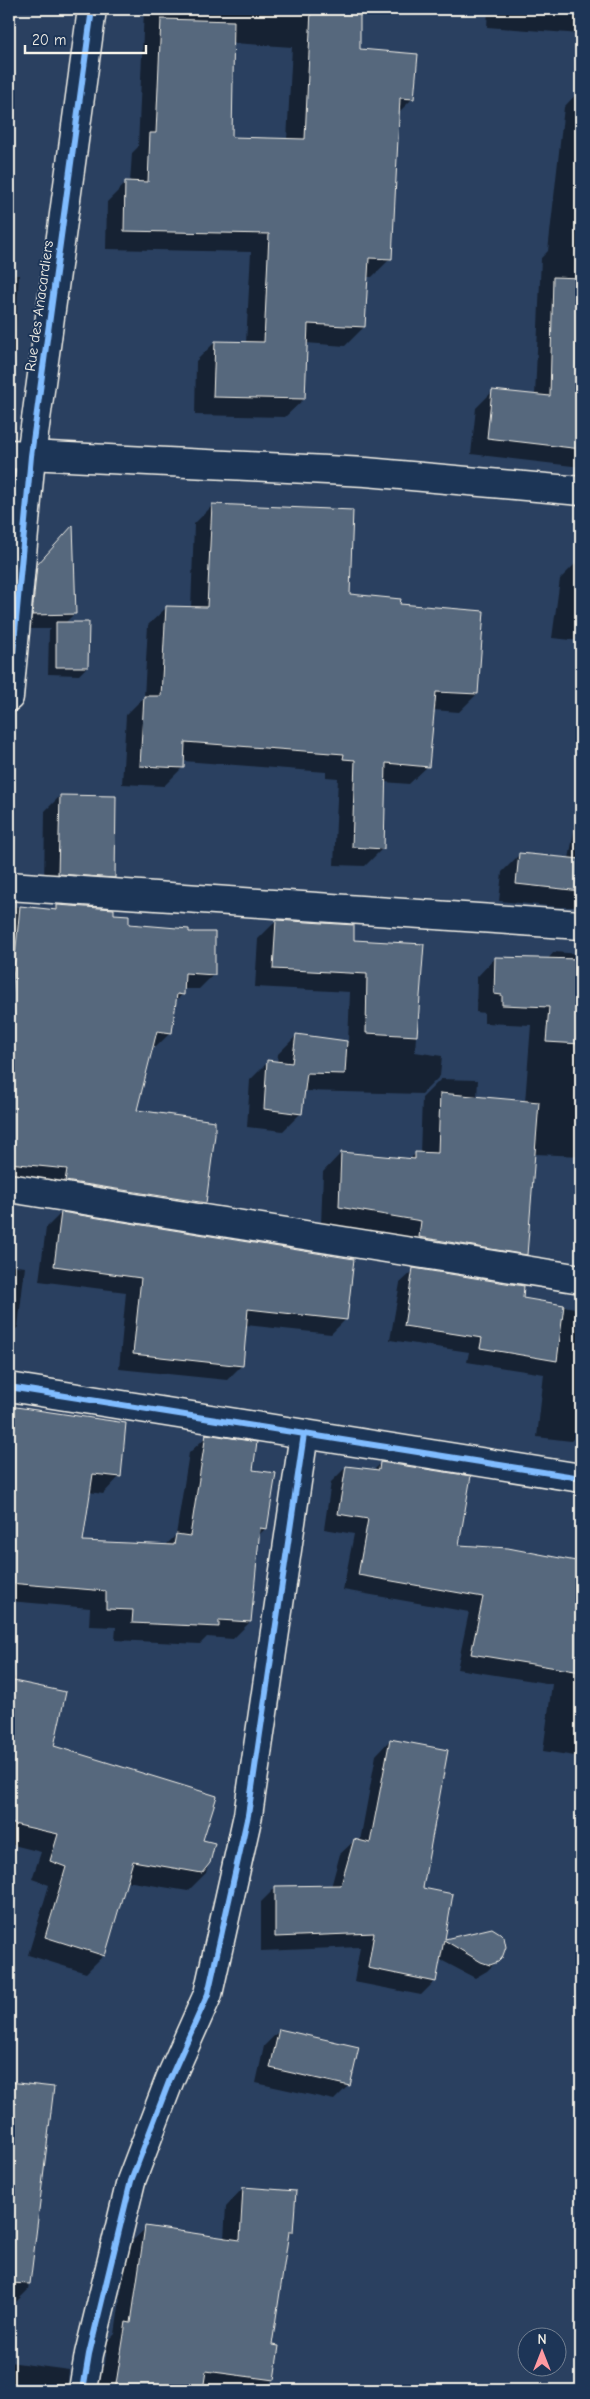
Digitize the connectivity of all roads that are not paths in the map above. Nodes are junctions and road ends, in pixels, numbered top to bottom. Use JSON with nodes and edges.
{"nodes":[{"id":1,"x":92,"y":9,"type":"edge"},
{"id":2,"x":20,"y":455,"type":"edge"},
{"id":3,"x":581,"y":491,"type":"edge"},
{"id":4,"x":9,"y":697,"type":"edge"},
{"id":5,"x":9,"y":886,"type":"edge"},
{"id":6,"x":581,"y":926,"type":"edge"},
{"id":7,"x":9,"y":1188,"type":"edge"},
{"id":8,"x":581,"y":1279,"type":"edge"},
{"id":9,"x":9,"y":1387,"type":"edge"},
{"id":10,"x":304,"y":1434,"type":"junction"},
{"id":11,"x":581,"y":1478,"type":"edge"},
{"id":12,"x":84,"y":2390,"type":"edge"}],
"edges":[{"from":1,"to":2,"type":"street","name":"Rue des Anacardiers"},
{"from":2,"to":3,"type":"street"},
{"from":2,"to":4,"type":"street","name":"Rue des Anacardiers"},
{"from":5,"to":6,"type":"street"},
{"from":7,"to":8,"type":"street"},
{"from":9,"to":10,"type":"street"},
{"from":10,"to":11,"type":"street"},
{"from":10,"to":12,"type":"street"}]}
